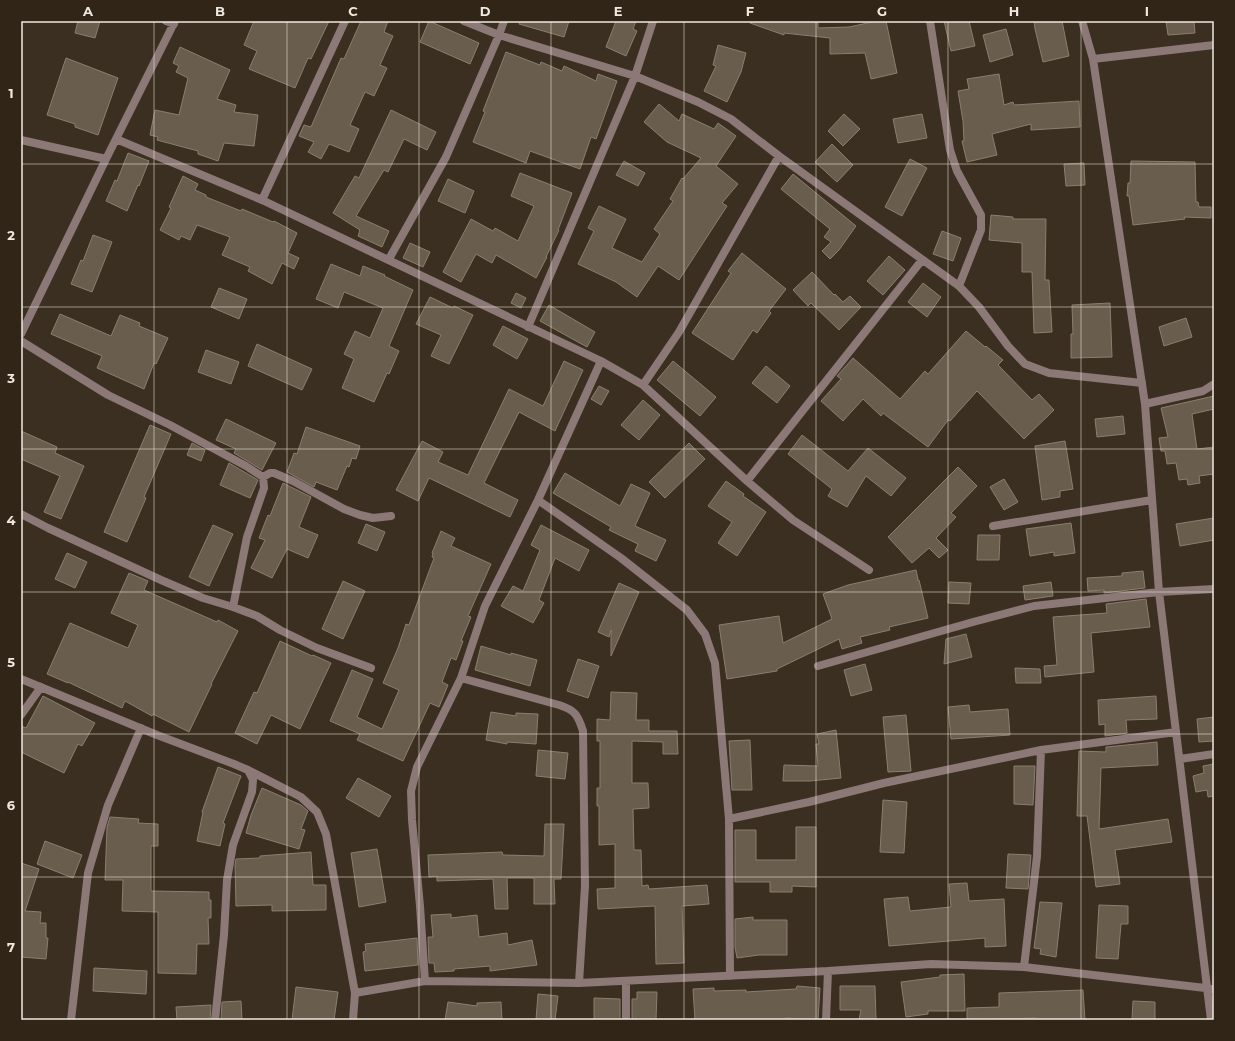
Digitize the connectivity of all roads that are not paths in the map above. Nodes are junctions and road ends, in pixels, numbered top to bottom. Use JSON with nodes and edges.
{"nodes":[{"id":1,"x":345,"y":21,"type":"edge"},
{"id":2,"x":464,"y":21,"type":"edge"},
{"id":3,"x":504,"y":21,"type":"edge"},
{"id":4,"x":653,"y":21,"type":"edge"},
{"id":5,"x":930,"y":21,"type":"edge"},
{"id":6,"x":1082,"y":21,"type":"edge"},
{"id":7,"x":172,"y":22,"type":"edge"},
{"id":8,"x":499,"y":35,"type":"junction"},
{"id":9,"x":1214,"y":45,"type":"edge"},
{"id":10,"x":1093,"y":59,"type":"junction"},
{"id":11,"x":635,"y":76,"type":"junction"},
{"id":12,"x":116,"y":139,"type":"junction"},
{"id":13,"x":21,"y":140,"type":"edge"},
{"id":14,"x":779,"y":156,"type":"junction"},
{"id":15,"x":106,"y":159,"type":"junction"},
{"id":16,"x":262,"y":200,"type":"junction"},
{"id":17,"x":389,"y":260,"type":"junction"},
{"id":18,"x":922,"y":260,"type":"junction"},
{"id":19,"x":959,"y":286,"type":"junction"},
{"id":20,"x":528,"y":327,"type":"junction"},
{"id":21,"x":21,"y":334,"type":"edge"},
{"id":22,"x":21,"y":340,"type":"edge"},
{"id":23,"x":601,"y":362,"type":"junction"},
{"id":24,"x":1142,"y":383,"type":"junction"},
{"id":25,"x":1214,"y":384,"type":"edge"},
{"id":26,"x":643,"y":385,"type":"junction"},
{"id":27,"x":1145,"y":404,"type":"junction"},
{"id":28,"x":263,"y":477,"type":"junction"},
{"id":29,"x":747,"y":481,"type":"junction"},
{"id":30,"x":538,"y":500,"type":"junction"},
{"id":31,"x":1152,"y":500,"type":"junction"},
{"id":32,"x":21,"y":514,"type":"edge"},
{"id":33,"x":391,"y":516,"type":"dead end"},
{"id":34,"x":993,"y":526,"type":"dead end"},
{"id":35,"x":869,"y":570,"type":"dead end"},
{"id":36,"x":1214,"y":589,"type":"edge"},
{"id":37,"x":1159,"y":592,"type":"junction"},
{"id":38,"x":233,"y":607,"type":"junction"},
{"id":39,"x":818,"y":666,"type":"dead end"},
{"id":40,"x":371,"y":668,"type":"dead end"},
{"id":41,"x":461,"y":678,"type":"junction"},
{"id":42,"x":21,"y":679,"type":"edge"},
{"id":43,"x":41,"y":687,"type":"junction"},
{"id":44,"x":21,"y":715,"type":"edge"},
{"id":45,"x":141,"y":728,"type":"junction"},
{"id":46,"x":1176,"y":732,"type":"junction"},
{"id":47,"x":1041,"y":750,"type":"junction"},
{"id":48,"x":1214,"y":754,"type":"edge"},
{"id":49,"x":1180,"y":759,"type":"junction"},
{"id":50,"x":248,"y":770,"type":"junction"},
{"id":51,"x":729,"y":819,"type":"junction"},
{"id":52,"x":1024,"y":967,"type":"junction"},
{"id":53,"x":828,"y":971,"type":"junction"},
{"id":54,"x":730,"y":976,"type":"junction"},
{"id":55,"x":425,"y":981,"type":"junction"},
{"id":56,"x":626,"y":981,"type":"junction"},
{"id":57,"x":579,"y":983,"type":"junction"},
{"id":58,"x":1211,"y":989,"type":"edge"},
{"id":59,"x":355,"y":993,"type":"junction"},
{"id":60,"x":71,"y":1020,"type":"edge"},
{"id":61,"x":215,"y":1020,"type":"edge"},
{"id":62,"x":353,"y":1020,"type":"edge"},
{"id":63,"x":626,"y":1020,"type":"edge"},
{"id":64,"x":826,"y":1020,"type":"edge"},
{"id":65,"x":1211,"y":1020,"type":"edge"}],
"edges":[{"from":1,"to":16,"type":"street"},
{"from":2,"to":8,"type":"street"},
{"from":3,"to":8,"type":"street"},
{"from":4,"to":11,"type":"street"},
{"from":5,"to":19,"type":"street"},
{"from":6,"to":10,"type":"street"},
{"from":7,"to":12,"type":"street"},
{"from":8,"to":11,"type":"street"},
{"from":8,"to":17,"type":"street"},
{"from":9,"to":10,"type":"street"},
{"from":10,"to":24,"type":"street"},
{"from":11,"to":14,"type":"street"},
{"from":11,"to":20,"type":"street"},
{"from":12,"to":15,"type":"street"},
{"from":12,"to":16,"type":"street"},
{"from":13,"to":15,"type":"street"},
{"from":14,"to":18,"type":"street"},
{"from":14,"to":26,"type":"street"},
{"from":15,"to":21,"type":"street"},
{"from":16,"to":17,"type":"street"},
{"from":17,"to":20,"type":"street"},
{"from":18,"to":19,"type":"street"},
{"from":18,"to":29,"type":"street"},
{"from":19,"to":24,"type":"street"},
{"from":20,"to":23,"type":"street"},
{"from":22,"to":28,"type":"street"},
{"from":23,"to":26,"type":"street"},
{"from":23,"to":30,"type":"street"},
{"from":24,"to":27,"type":"street"},
{"from":25,"to":27,"type":"street"},
{"from":26,"to":29,"type":"street"},
{"from":27,"to":31,"type":"street"},
{"from":28,"to":33,"type":"street"},
{"from":28,"to":38,"type":"street"},
{"from":29,"to":35,"type":"street"},
{"from":30,"to":41,"type":"street"},
{"from":30,"to":51,"type":"street"},
{"from":31,"to":34,"type":"street"},
{"from":31,"to":37,"type":"street"},
{"from":32,"to":38,"type":"street"},
{"from":36,"to":37,"type":"street"},
{"from":37,"to":39,"type":"street"},
{"from":37,"to":46,"type":"street"},
{"from":38,"to":40,"type":"street"},
{"from":41,"to":55,"type":"street"},
{"from":41,"to":57,"type":"street"},
{"from":42,"to":43,"type":"street"},
{"from":43,"to":44,"type":"street"},
{"from":43,"to":45,"type":"street"},
{"from":45,"to":50,"type":"street"},
{"from":45,"to":60,"type":"street"},
{"from":46,"to":47,"type":"street"},
{"from":46,"to":49,"type":"street"},
{"from":47,"to":51,"type":"street"},
{"from":47,"to":52,"type":"street"},
{"from":48,"to":49,"type":"street"},
{"from":49,"to":58,"type":"street"},
{"from":50,"to":59,"type":"street"},
{"from":50,"to":61,"type":"street"},
{"from":51,"to":54,"type":"street"},
{"from":52,"to":53,"type":"street"},
{"from":52,"to":58,"type":"street"},
{"from":53,"to":54,"type":"street"},
{"from":53,"to":64,"type":"street"},
{"from":54,"to":56,"type":"street"},
{"from":55,"to":57,"type":"street"},
{"from":55,"to":59,"type":"street"},
{"from":56,"to":57,"type":"street"},
{"from":56,"to":63,"type":"street"},
{"from":58,"to":65,"type":"street"},
{"from":59,"to":62,"type":"street"}]}
